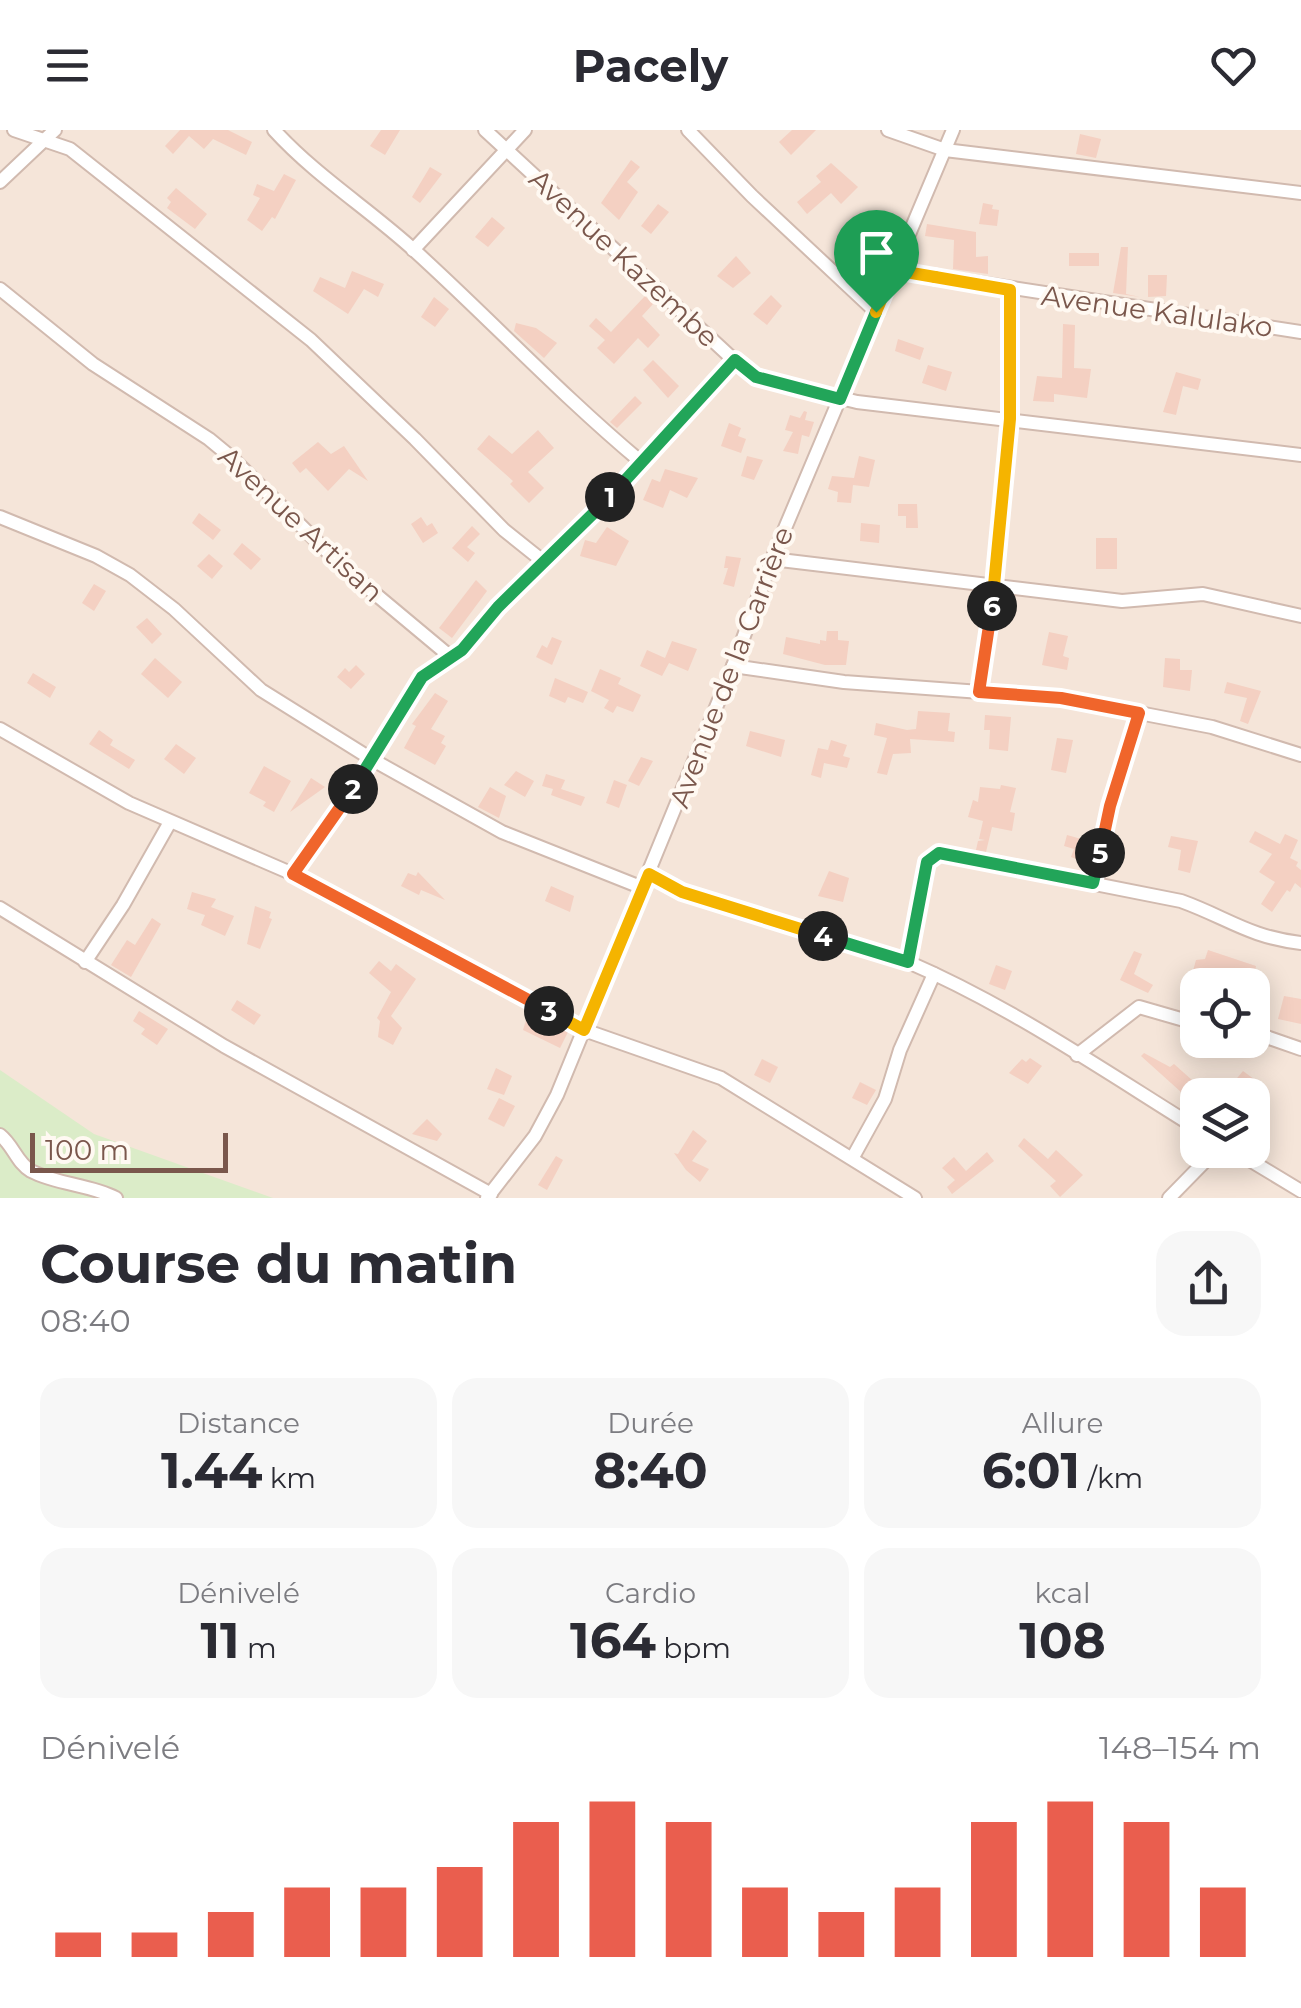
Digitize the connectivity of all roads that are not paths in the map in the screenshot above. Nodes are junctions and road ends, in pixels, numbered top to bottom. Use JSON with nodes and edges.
{"nodes":[{"id":1,"x":14,"y":130,"type":"edge"},
{"id":2,"x":274,"y":130,"type":"edge"},
{"id":3,"x":485,"y":130,"type":"edge"},
{"id":4,"x":524,"y":130,"type":"edge"},
{"id":5,"x":688,"y":130,"type":"edge"},
{"id":6,"x":888,"y":130,"type":"edge"},
{"id":7,"x":954,"y":130,"type":"edge"},
{"id":8,"x":51,"y":135,"type":"edge"},
{"id":9,"x":506,"y":148,"type":"junction"},
{"id":10,"x":946,"y":150,"type":"junction"},
{"id":11,"x":0,"y":182,"type":"edge"},
{"id":12,"x":1301,"y":193,"type":"edge"},
{"id":13,"x":414,"y":250,"type":"junction"},
{"id":14,"x":894,"y":270,"type":"junction"},
{"id":15,"x":0,"y":289,"type":"edge"},
{"id":16,"x":1010,"y":290,"type":"junction"},
{"id":17,"x":876,"y":312,"type":"junction"},
{"id":18,"x":1301,"y":332,"type":"edge"},
{"id":19,"x":735,"y":360,"type":"junction"},
{"id":20,"x":840,"y":399,"type":"junction"},
{"id":21,"x":1010,"y":419,"type":"junction"},
{"id":22,"x":1301,"y":455,"type":"edge"},
{"id":23,"x":640,"y":462,"type":"junction"},
{"id":24,"x":0,"y":517,"type":"edge"},
{"id":25,"x":772,"y":558,"type":"junction"},
{"id":26,"x":544,"y":562,"type":"junction"},
{"id":27,"x":994,"y":584,"type":"junction"},
{"id":28,"x":1301,"y":616,"type":"edge"},
{"id":29,"x":452,"y":658,"type":"junction"},
{"id":30,"x":733,"y":666,"type":"junction"},
{"id":31,"x":979,"y":692,"type":"junction"},
{"id":32,"x":1139,"y":713,"type":"junction"},
{"id":33,"x":0,"y":729,"type":"edge"},
{"id":34,"x":1301,"y":756,"type":"edge"},
{"id":35,"x":374,"y":760,"type":"junction"},
{"id":36,"x":170,"y":822,"type":"junction"},
{"id":37,"x":293,"y":874,"type":"junction"},
{"id":38,"x":649,"y":874,"type":"junction"},
{"id":39,"x":1093,"y":883,"type":"junction"},
{"id":40,"x":643,"y":888,"type":"junction"},
{"id":41,"x":0,"y":908,"type":"edge"},
{"id":42,"x":1301,"y":943,"type":"edge"},
{"id":43,"x":85,"y":962,"type":"junction"},
{"id":44,"x":908,"y":962,"type":"junction"},
{"id":45,"x":934,"y":974,"type":"junction"},
{"id":46,"x":1180,"y":1019,"type":"edge"},
{"id":47,"x":584,"y":1030,"type":"junction"},
{"id":48,"x":1270,"y":1039,"type":"edge"},
{"id":49,"x":1301,"y":1050,"type":"edge"},
{"id":50,"x":1077,"y":1055,"type":"junction"},
{"id":51,"x":1180,"y":1117,"type":"edge"},
{"id":52,"x":0,"y":1135,"type":"edge"},
{"id":53,"x":853,"y":1157,"type":"junction"},
{"id":54,"x":1198,"y":1168,"type":"edge"},
{"id":55,"x":1262,"y":1168,"type":"edge"},
{"id":56,"x":1301,"y":1192,"type":"edge"},
{"id":57,"x":489,"y":1196,"type":"edge"},
{"id":58,"x":116,"y":1198,"type":"edge"},
{"id":59,"x":915,"y":1198,"type":"edge"},
{"id":60,"x":1169,"y":1198,"type":"edge"}],
"edges":[{"from":1,"to":8,"type":"street"},
{"from":2,"to":13,"type":"street"},
{"from":3,"to":9,"type":"street","name":"Avenue Kazembe"},
{"from":4,"to":9,"type":"street"},
{"from":5,"to":17,"type":"street"},
{"from":6,"to":10,"type":"street"},
{"from":7,"to":10,"type":"street","name":"Avenue de la Carrière"},
{"from":8,"to":11,"type":"street"},
{"from":8,"to":26,"type":"street"},
{"from":9,"to":13,"type":"street"},
{"from":9,"to":19,"type":"street","name":"Avenue Kazembe"},
{"from":10,"to":12,"type":"street"},
{"from":10,"to":14,"type":"street","name":"Avenue de la Carrière"},
{"from":13,"to":23,"type":"street"},
{"from":14,"to":16,"type":"street","name":"Avenue Kalulako"},
{"from":14,"to":17,"type":"street","name":"Avenue de la Carrière"},
{"from":15,"to":29,"type":"street","name":"Avenue Artisan"},
{"from":16,"to":18,"type":"street","name":"Avenue Kalulako"},
{"from":16,"to":21,"type":"street"},
{"from":17,"to":20,"type":"street","name":"Avenue de la Carrière"},
{"from":19,"to":20,"type":"street","name":"Avenue Kazembe"},
{"from":19,"to":23,"type":"street"},
{"from":20,"to":21,"type":"street","name":"Avenue Kazembe"},
{"from":20,"to":25,"type":"street","name":"Avenue de la Carrière"},
{"from":21,"to":22,"type":"street","name":"Avenue Kazembe"},
{"from":21,"to":27,"type":"street"},
{"from":23,"to":26,"type":"street"},
{"from":24,"to":35,"type":"street"},
{"from":25,"to":27,"type":"street"},
{"from":25,"to":30,"type":"street","name":"Avenue de la Carrière"},
{"from":26,"to":29,"type":"street"},
{"from":27,"to":28,"type":"street"},
{"from":27,"to":31,"type":"street"},
{"from":29,"to":35,"type":"street"},
{"from":30,"to":31,"type":"street"},
{"from":30,"to":38,"type":"street","name":"Avenue de la Carrière"},
{"from":31,"to":32,"type":"street"},
{"from":32,"to":34,"type":"street"},
{"from":32,"to":39,"type":"street"},
{"from":33,"to":36,"type":"street"},
{"from":35,"to":37,"type":"street"},
{"from":35,"to":40,"type":"street"},
{"from":36,"to":37,"type":"street"},
{"from":36,"to":43,"type":"street"},
{"from":37,"to":47,"type":"street"},
{"from":38,"to":40,"type":"street","name":"Avenue de la Carrière"},
{"from":38,"to":44,"type":"street"},
{"from":39,"to":42,"type":"street"},
{"from":39,"to":44,"type":"street"},
{"from":40,"to":47,"type":"street","name":"Avenue de la Carrière"},
{"from":41,"to":43,"type":"street"},
{"from":43,"to":57,"type":"street"},
{"from":44,"to":45,"type":"street"},
{"from":45,"to":50,"type":"street"},
{"from":45,"to":53,"type":"street"},
{"from":46,"to":50,"type":"street"},
{"from":47,"to":53,"type":"street"},
{"from":47,"to":57,"type":"street","name":"Avenue de la Carrière"},
{"from":48,"to":49,"type":"street"},
{"from":50,"to":51,"type":"street"},
{"from":52,"to":58,"type":"street"},
{"from":53,"to":59,"type":"street"},
{"from":54,"to":60,"type":"street"},
{"from":55,"to":56,"type":"street"}]}
